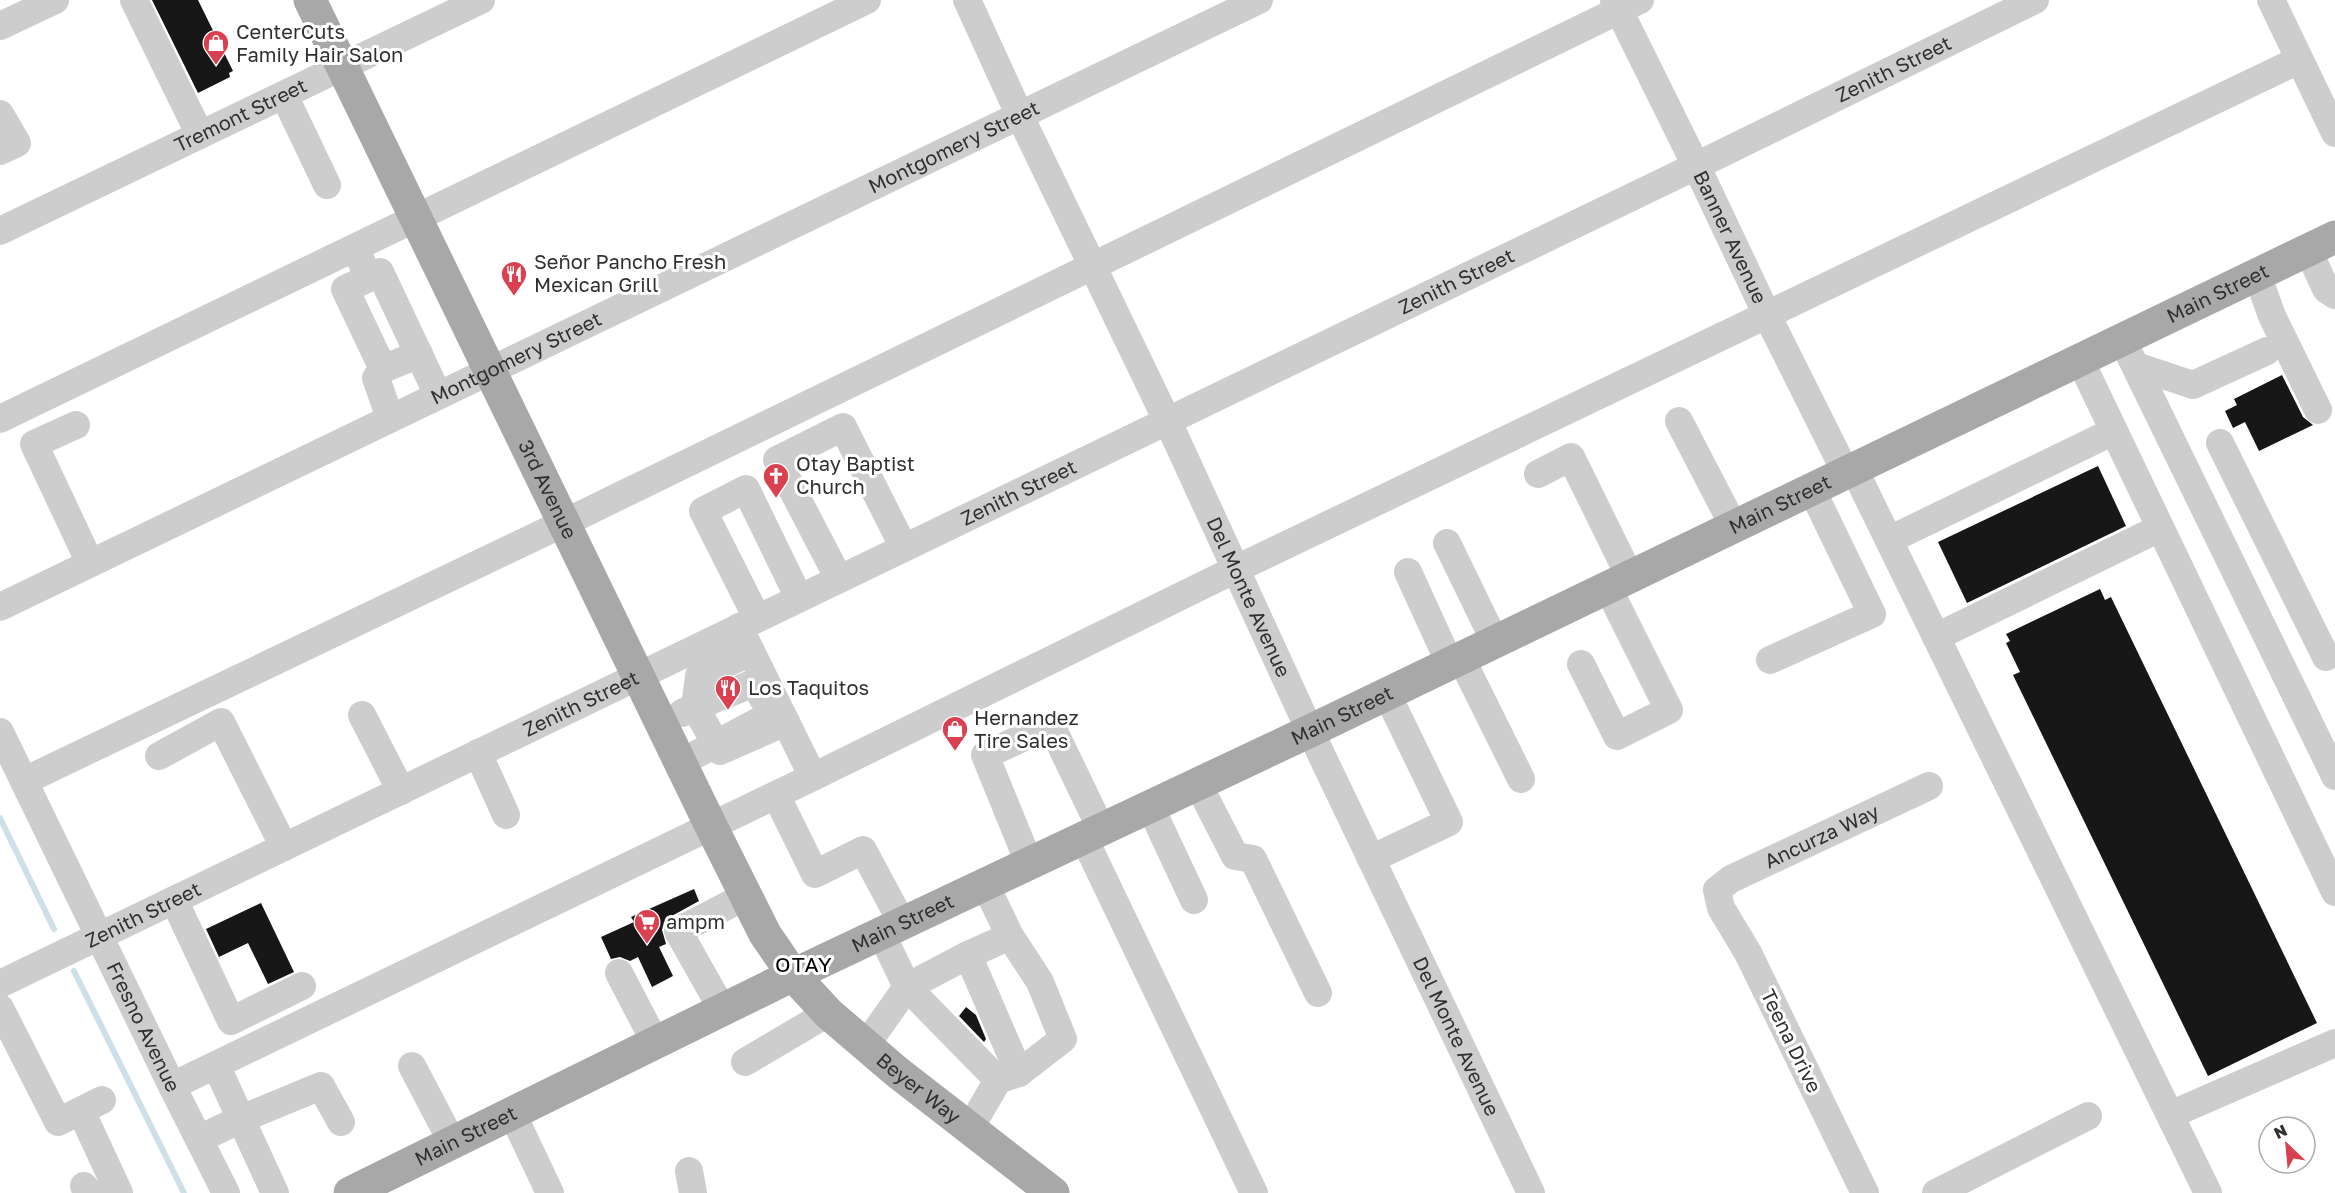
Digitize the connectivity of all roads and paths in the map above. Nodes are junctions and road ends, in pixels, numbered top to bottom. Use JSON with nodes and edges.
{"nodes":[{"id":1,"x":55,"y":0,"type":"edge"},
{"id":2,"x":134,"y":0,"type":"edge"},
{"id":3,"x":310,"y":0,"type":"edge"},
{"id":4,"x":481,"y":0,"type":"edge"},
{"id":5,"x":867,"y":0,"type":"edge"},
{"id":6,"x":967,"y":0,"type":"edge"},
{"id":7,"x":1259,"y":0,"type":"edge"},
{"id":8,"x":2035,"y":0,"type":"edge"},
{"id":9,"x":2271,"y":0,"type":"edge"},
{"id":10,"x":1624,"y":3,"type":"edge"},
{"id":11,"x":0,"y":26,"type":"edge"},
{"id":12,"x":2299,"y":60,"type":"junction"},
{"id":13,"x":342,"y":67,"type":"junction"},
{"id":14,"x":284,"y":95,"type":"junction"},
{"id":15,"x":0,"y":114,"type":"edge"},
{"id":16,"x":1020,"y":116,"type":"junction"},
{"id":17,"x":2335,"y":133,"type":"edge"},
{"id":18,"x":200,"y":135,"type":"junction"},
{"id":19,"x":0,"y":151,"type":"edge"},
{"id":20,"x":1696,"y":166,"type":"junction"},
{"id":21,"x":327,"y":185,"type":"dead end"},
{"id":22,"x":416,"y":218,"type":"junction"},
{"id":23,"x":0,"y":231,"type":"edge"},
{"id":24,"x":2321,"y":243,"type":"edge"},
{"id":25,"x":355,"y":248,"type":"junction"},
{"id":26,"x":1093,"y":267,"type":"junction"},
{"id":27,"x":2258,"y":274,"type":"junction"},
{"id":28,"x":369,"y":278,"type":"junction"},
{"id":29,"x":2335,"y":295,"type":"edge"},
{"id":30,"x":1767,"y":315,"type":"junction"},
{"id":31,"x":2267,"y":351,"type":"dead end"},
{"id":32,"x":2129,"y":353,"type":"junction"},
{"id":33,"x":419,"y":354,"type":"junction"},
{"id":34,"x":2080,"y":360,"type":"junction"},
{"id":35,"x":383,"y":369,"type":"junction"},
{"id":36,"x":489,"y":370,"type":"junction"},
{"id":37,"x":438,"y":395,"type":"junction"},
{"id":38,"x":4,"y":408,"type":"edge"},
{"id":39,"x":2318,"y":410,"type":"dead end"},
{"id":40,"x":390,"y":418,"type":"junction"},
{"id":41,"x":1167,"y":420,"type":"junction"},
{"id":42,"x":1679,"y":422,"type":"dead end"},
{"id":43,"x":76,"y":425,"type":"dead end"},
{"id":44,"x":2114,"y":431,"type":"junction"},
{"id":45,"x":2220,"y":442,"type":"dead end"},
{"id":46,"x":783,"y":470,"type":"junction"},
{"id":47,"x":1850,"y":471,"type":"junction"},
{"id":48,"x":1538,"y":474,"type":"dead end"},
{"id":49,"x":746,"y":489,"type":"junction"},
{"id":50,"x":1812,"y":490,"type":"junction"},
{"id":51,"x":564,"y":523,"type":"junction"},
{"id":52,"x":1734,"y":527,"type":"junction"},
{"id":53,"x":2160,"y":528,"type":"junction"},
{"id":54,"x":1889,"y":540,"type":"junction"},
{"id":55,"x":1448,"y":543,"type":"dead end"},
{"id":56,"x":904,"y":548,"type":"junction"},
{"id":57,"x":90,"y":563,"type":"junction"},
{"id":58,"x":1236,"y":569,"type":"junction"},
{"id":59,"x":1408,"y":572,"type":"dead end"},
{"id":60,"x":839,"y":579,"type":"junction"},
{"id":61,"x":1619,"y":583,"type":"junction"},
{"id":62,"x":799,"y":598,"type":"junction"},
{"id":63,"x":0,"y":607,"type":"edge"},
{"id":64,"x":749,"y":632,"type":"junction"},
{"id":65,"x":1936,"y":637,"type":"junction"},
{"id":66,"x":1496,"y":642,"type":"junction"},
{"id":67,"x":2331,"y":655,"type":"edge"},
{"id":68,"x":1770,"y":660,"type":"dead end"},
{"id":69,"x":1456,"y":661,"type":"junction"},
{"id":70,"x":1581,"y":664,"type":"dead end"},
{"id":71,"x":2284,"y":675,"type":"junction"},
{"id":72,"x":638,"y":676,"type":"junction"},
{"id":73,"x":1387,"y":694,"type":"junction"},
{"id":74,"x":695,"y":707,"type":"junction"},
{"id":75,"x":363,"y":715,"type":"dead end"},
{"id":76,"x":786,"y":722,"type":"junction"},
{"id":77,"x":661,"y":723,"type":"junction"},
{"id":78,"x":1310,"y":731,"type":"junction"},
{"id":79,"x":0,"y":732,"type":"edge"},
{"id":80,"x":716,"y":744,"type":"junction"},
{"id":81,"x":478,"y":753,"type":"junction"},
{"id":82,"x":159,"y":756,"type":"dead end"},
{"id":83,"x":680,"y":763,"type":"junction"},
{"id":84,"x":2335,"y":776,"type":"edge"},
{"id":85,"x":813,"y":777,"type":"junction"},
{"id":86,"x":1521,"y":779,"type":"dead end"},
{"id":87,"x":24,"y":781,"type":"junction"},
{"id":88,"x":1198,"y":784,"type":"junction"},
{"id":89,"x":1929,"y":786,"type":"dead end"},
{"id":90,"x":401,"y":791,"type":"junction"},
{"id":91,"x":776,"y":795,"type":"junction"},
{"id":92,"x":1150,"y":806,"type":"junction"},
{"id":93,"x":506,"y":815,"type":"dead end"},
{"id":94,"x":711,"y":826,"type":"junction"},
{"id":95,"x":1092,"y":834,"type":"junction"},
{"id":96,"x":284,"y":847,"type":"junction"},
{"id":97,"x":1371,"y":859,"type":"junction"},
{"id":98,"x":1029,"y":863,"type":"junction"},
{"id":99,"x":985,"y":884,"type":"junction"},
{"id":100,"x":1716,"y":890,"type":"joint"},
{"id":101,"x":2335,"y":892,"type":"edge"},
{"id":102,"x":746,"y":896,"type":"junction"},
{"id":103,"x":174,"y":900,"type":"junction"},
{"id":104,"x":1194,"y":900,"type":"dead end"},
{"id":105,"x":891,"y":928,"type":"junction"},
{"id":106,"x":99,"y":936,"type":"junction"},
{"id":107,"x":1010,"y":936,"type":"junction"},
{"id":108,"x":968,"y":955,"type":"junction"},
{"id":109,"x":619,"y":973,"type":"dead end"},
{"id":110,"x":793,"y":975,"type":"junction"},
{"id":111,"x":0,"y":984,"type":"edge"},
{"id":112,"x":302,"y":986,"type":"dead end"},
{"id":113,"x":907,"y":987,"type":"junction"},
{"id":114,"x":1318,"y":993,"type":"dead end"},
{"id":115,"x":0,"y":1008,"type":"edge"},
{"id":116,"x":722,"y":1009,"type":"junction"},
{"id":117,"x":828,"y":1014,"type":"junction"},
{"id":118,"x":655,"y":1042,"type":"junction"},
{"id":119,"x":2335,"y":1043,"type":"edge"},
{"id":120,"x":866,"y":1045,"type":"junction"},
{"id":121,"x":745,"y":1062,"type":"dead end"},
{"id":122,"x":216,"y":1065,"type":"junction"},
{"id":123,"x":412,"y":1066,"type":"dead end"},
{"id":124,"x":1009,"y":1076,"type":"junction"},
{"id":125,"x":172,"y":1086,"type":"junction"},
{"id":126,"x":512,"y":1113,"type":"junction"},
{"id":127,"x":2170,"y":1115,"type":"junction"},
{"id":128,"x":2088,"y":1116,"type":"dead end"},
{"id":129,"x":241,"y":1119,"type":"junction"},
{"id":130,"x":341,"y":1122,"type":"dead end"},
{"id":131,"x":970,"y":1128,"type":"junction"},
{"id":132,"x":199,"y":1139,"type":"junction"},
{"id":133,"x":452,"y":1142,"type":"junction"},
{"id":134,"x":119,"y":1193,"type":"edge"},
{"id":135,"x":226,"y":1193,"type":"edge"},
{"id":136,"x":275,"y":1193,"type":"edge"},
{"id":137,"x":350,"y":1193,"type":"edge"},
{"id":138,"x":550,"y":1193,"type":"edge"},
{"id":139,"x":1053,"y":1193,"type":"edge"},
{"id":140,"x":1254,"y":1193,"type":"edge"},
{"id":141,"x":1531,"y":1193,"type":"edge"},
{"id":142,"x":1865,"y":1193,"type":"edge"},
{"id":143,"x":1936,"y":1193,"type":"edge"},
{"id":144,"x":2208,"y":1193,"type":"edge"}],
"edges":[{"from":1,"to":11,"type":"street"},
{"from":2,"to":18,"type":"street"},
{"from":3,"to":13,"type":"main road","name":"3rd Avenue"},
{"from":4,"to":13,"type":"street","name":"Tremont Street"},
{"from":5,"to":22,"type":"street"},
{"from":6,"to":16,"type":"street","name":"Del Monte Avenue"},
{"from":7,"to":16,"type":"street","name":"Montgomery Street"},
{"from":8,"to":20,"type":"street","name":"Zenith Street"},
{"from":9,"to":12,"type":"street"},
{"from":10,"to":20,"type":"street","name":"Banner Avenue"},
{"from":10,"to":26,"type":"street"},
{"from":12,"to":17,"type":"street"},
{"from":12,"to":30,"type":"street"},
{"from":13,"to":14,"type":"street","name":"Tremont Street"},
{"from":13,"to":22,"type":"main road","name":"3rd Avenue"},
{"from":14,"to":18,"type":"street","name":"Tremont Street"},
{"from":14,"to":21,"type":"street"},
{"from":15,"to":19,"type":"street"},
{"from":16,"to":26,"type":"street","name":"Del Monte Avenue"},
{"from":16,"to":36,"type":"street","name":"Montgomery Street"},
{"from":18,"to":23,"type":"street","name":"Tremont Street"},
{"from":20,"to":30,"type":"street","name":"Banner Avenue"},
{"from":20,"to":41,"type":"street","name":"Zenith Street"},
{"from":22,"to":25,"type":"street"},
{"from":22,"to":36,"type":"main road","name":"3rd Avenue"},
{"from":24,"to":27,"type":"main road","name":"Main Street"},
{"from":24,"to":29,"type":"street"},
{"from":25,"to":28,"type":"street"},
{"from":25,"to":38,"type":"street"},
{"from":26,"to":41,"type":"street","name":"Del Monte Avenue"},
{"from":26,"to":51,"type":"street"},
{"from":27,"to":32,"type":"main road","name":"Main Street"},
{"from":27,"to":39,"type":"street"},
{"from":28,"to":33,"type":"street"},
{"from":28,"to":35,"type":"street"},
{"from":30,"to":47,"type":"street","name":"Banner Avenue"},
{"from":30,"to":58,"type":"street"},
{"from":31,"to":32,"type":"street"},
{"from":32,"to":34,"type":"main road","name":"Main Street"},
{"from":32,"to":71,"type":"street"},
{"from":33,"to":35,"type":"street"},
{"from":33,"to":37,"type":"street"},
{"from":34,"to":44,"type":"street"},
{"from":34,"to":47,"type":"main road","name":"Main Street"},
{"from":35,"to":40,"type":"street"},
{"from":36,"to":37,"type":"street","name":"Montgomery Street"},
{"from":36,"to":51,"type":"main road","name":"3rd Avenue"},
{"from":37,"to":40,"type":"street","name":"Montgomery Street"},
{"from":40,"to":57,"type":"street","name":"Montgomery Street"},
{"from":41,"to":56,"type":"street","name":"Zenith Street"},
{"from":41,"to":58,"type":"street","name":"Del Monte Avenue"},
{"from":42,"to":52,"type":"street"},
{"from":43,"to":57,"type":"street"},
{"from":44,"to":53,"type":"street"},
{"from":44,"to":54,"type":"street"},
{"from":45,"to":67,"type":"street"},
{"from":46,"to":49,"type":"street"},
{"from":46,"to":56,"type":"street"},
{"from":46,"to":60,"type":"street"},
{"from":47,"to":50,"type":"main road","name":"Main Street"},
{"from":47,"to":54,"type":"street","name":"Banner Avenue"},
{"from":48,"to":61,"type":"street"},
{"from":49,"to":62,"type":"street"},
{"from":49,"to":64,"type":"street"},
{"from":50,"to":52,"type":"main road","name":"Main Street"},
{"from":50,"to":68,"type":"street"},
{"from":51,"to":72,"type":"main road","name":"3rd Avenue"},
{"from":51,"to":87,"type":"street"},
{"from":52,"to":61,"type":"main road","name":"Main Street"},
{"from":53,"to":65,"type":"street"},
{"from":53,"to":101,"type":"street"},
{"from":54,"to":65,"type":"street","name":"Banner Avenue"},
{"from":55,"to":66,"type":"street"},
{"from":56,"to":60,"type":"street","name":"Zenith Street"},
{"from":57,"to":63,"type":"street","name":"Montgomery Street"},
{"from":58,"to":78,"type":"street","name":"Del Monte Avenue"},
{"from":58,"to":85,"type":"street"},
{"from":59,"to":69,"type":"street"},
{"from":60,"to":62,"type":"street","name":"Zenith Street"},
{"from":61,"to":66,"type":"main road","name":"Main Street"},
{"from":61,"to":70,"type":"street"},
{"from":62,"to":64,"type":"street","name":"Zenith Street"},
{"from":64,"to":72,"type":"street","name":"Zenith Street"},
{"from":64,"to":74,"type":"street"},
{"from":64,"to":76,"type":"street"},
{"from":65,"to":127,"type":"street","name":"Banner Avenue"},
{"from":66,"to":69,"type":"main road","name":"Main Street"},
{"from":67,"to":71,"type":"street"},
{"from":69,"to":73,"type":"main road","name":"Main Street"},
{"from":69,"to":86,"type":"street"},
{"from":71,"to":84,"type":"street"},
{"from":72,"to":77,"type":"main road","name":"3rd Avenue"},
{"from":72,"to":81,"type":"street","name":"Zenith Street"},
{"from":73,"to":78,"type":"main road","name":"Main Street"},
{"from":73,"to":97,"type":"street"},
{"from":74,"to":77,"type":"street"},
{"from":74,"to":80,"type":"street"},
{"from":74,"to":80,"type":"street"},
{"from":75,"to":90,"type":"street"},
{"from":76,"to":80,"type":"street"},
{"from":76,"to":85,"type":"street"},
{"from":77,"to":83,"type":"main road","name":"3rd Avenue"},
{"from":78,"to":88,"type":"main road","name":"Main Street"},
{"from":78,"to":97,"type":"street","name":"Del Monte Avenue"},
{"from":79,"to":87,"type":"street","name":"Fresno Avenue"},
{"from":80,"to":83,"type":"street"},
{"from":81,"to":90,"type":"street","name":"Zenith Street"},
{"from":81,"to":93,"type":"street"},
{"from":82,"to":96,"type":"street"},
{"from":83,"to":94,"type":"main road","name":"3rd Avenue"},
{"from":85,"to":91,"type":"street"},
{"from":87,"to":106,"type":"street","name":"Fresno Avenue"},
{"from":88,"to":92,"type":"main road","name":"Main Street"},
{"from":88,"to":114,"type":"street"},
{"from":89,"to":100,"type":"street","name":"Ancurza Way"},
{"from":90,"to":96,"type":"street","name":"Zenith Street"},
{"from":91,"to":94,"type":"street"},
{"from":91,"to":105,"type":"street"},
{"from":92,"to":95,"type":"main road","name":"Main Street"},
{"from":92,"to":104,"type":"street"},
{"from":94,"to":102,"type":"main road","name":"3rd Avenue"},
{"from":94,"to":122,"type":"street"},
{"from":95,"to":98,"type":"main road","name":"Main Street"},
{"from":95,"to":98,"type":"street"},
{"from":95,"to":140,"type":"street"},
{"from":96,"to":103,"type":"street","name":"Zenith Street"},
{"from":97,"to":141,"type":"street","name":"Del Monte Avenue"},
{"from":98,"to":99,"type":"main road","name":"Main Street"},
{"from":99,"to":105,"type":"main road","name":"Main Street"},
{"from":99,"to":107,"type":"street"},
{"from":100,"to":142,"type":"street","name":"Teena Drive"},
{"from":102,"to":110,"type":"main road","name":"3rd Avenue"},
{"from":102,"to":116,"type":"street"},
{"from":103,"to":106,"type":"street","name":"Zenith Street"},
{"from":103,"to":112,"type":"street"},
{"from":105,"to":110,"type":"main road","name":"Main Street"},
{"from":105,"to":113,"type":"street"},
{"from":106,"to":111,"type":"street","name":"Zenith Street"},
{"from":106,"to":125,"type":"street","name":"Fresno Avenue"},
{"from":107,"to":108,"type":"street"},
{"from":107,"to":124,"type":"street"},
{"from":108,"to":113,"type":"street"},
{"from":108,"to":124,"type":"street"},
{"from":109,"to":118,"type":"street"},
{"from":110,"to":116,"type":"main road","name":"Main Street"},
{"from":110,"to":117,"type":"main road","name":"Beyer Way"},
{"from":113,"to":120,"type":"street"},
{"from":113,"to":124,"type":"street"},
{"from":115,"to":134,"type":"street"},
{"from":116,"to":118,"type":"main road","name":"Main Street"},
{"from":117,"to":120,"type":"main road","name":"Beyer Way"},
{"from":117,"to":121,"type":"street"},
{"from":118,"to":126,"type":"main road","name":"Main Street"},
{"from":119,"to":127,"type":"street"},
{"from":120,"to":131,"type":"main road","name":"Beyer Way"},
{"from":122,"to":125,"type":"street"},
{"from":122,"to":129,"type":"street"},
{"from":123,"to":133,"type":"street"},
{"from":124,"to":131,"type":"street"},
{"from":125,"to":132,"type":"street","name":"Fresno Avenue"},
{"from":126,"to":133,"type":"main road","name":"Main Street"},
{"from":126,"to":138,"type":"street"},
{"from":127,"to":144,"type":"street","name":"Banner Avenue"},
{"from":128,"to":143,"type":"street"},
{"from":129,"to":130,"type":"street"},
{"from":129,"to":132,"type":"street"},
{"from":129,"to":136,"type":"street"},
{"from":131,"to":139,"type":"main road","name":"Beyer Way"},
{"from":132,"to":135,"type":"street","name":"Fresno Avenue"},
{"from":133,"to":137,"type":"main road","name":"Main Street"}]}
